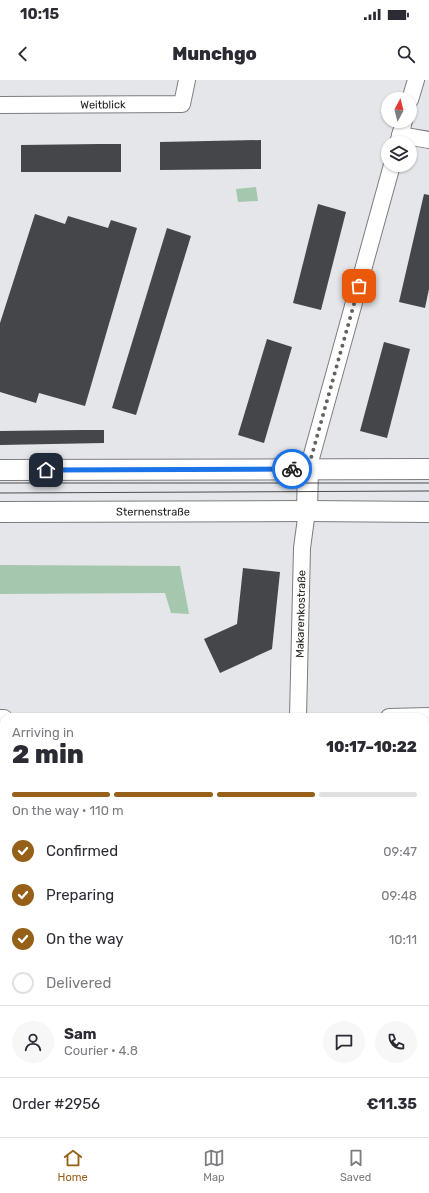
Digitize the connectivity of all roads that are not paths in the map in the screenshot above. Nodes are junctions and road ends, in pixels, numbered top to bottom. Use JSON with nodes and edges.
{"nodes":[{"id":1,"x":187,"y":80,"type":"edge"},
{"id":2,"x":416,"y":80,"type":"edge"},
{"id":3,"x":412,"y":92,"type":"edge"},
{"id":4,"x":0,"y":105,"type":"edge"},
{"id":5,"x":401,"y":133,"type":"edge"},
{"id":6,"x":429,"y":140,"type":"edge"},
{"id":7,"x":390,"y":172,"type":"edge"},
{"id":8,"x":308,"y":469,"type":"junction"},
{"id":9,"x":429,"y":469,"type":"edge"},
{"id":10,"x":0,"y":470,"type":"edge"},
{"id":11,"x":306,"y":511,"type":"junction"},
{"id":12,"x":0,"y":512,"type":"edge"},
{"id":13,"x":429,"y":512,"type":"edge"},
{"id":14,"x":298,"y":713,"type":"edge"}],
"edges":[{"from":1,"to":4,"type":"street","name":"Weitblick"},
{"from":2,"to":3,"type":"street"},
{"from":5,"to":6,"type":"street"},
{"from":7,"to":8,"type":"street"},
{"from":8,"to":9,"type":"street"},
{"from":8,"to":10,"type":"street"},
{"from":8,"to":11,"type":"street"},
{"from":11,"to":12,"type":"street","name":"Sternenstraße"},
{"from":11,"to":13,"type":"street","name":"Sternenstraße"},
{"from":11,"to":14,"type":"street","name":"Makarenkostraße"}]}
